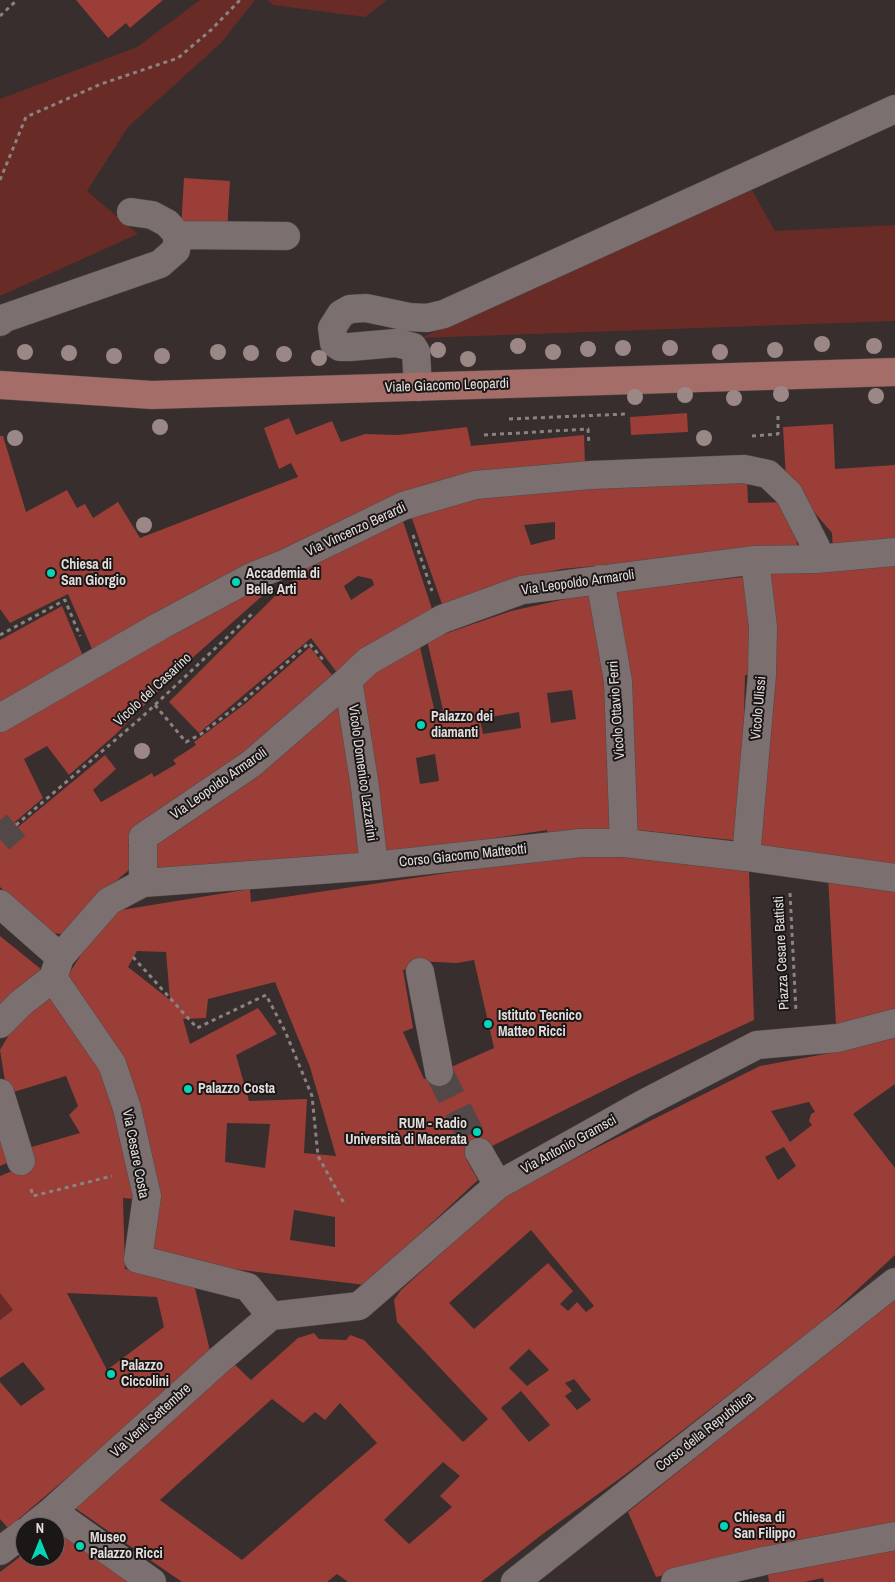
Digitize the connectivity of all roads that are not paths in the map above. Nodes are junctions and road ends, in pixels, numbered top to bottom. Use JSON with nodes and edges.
{"nodes":[{"id":1,"x":895,"y":109,"type":"edge"},
{"id":2,"x":132,"y":212,"type":"dead end"},
{"id":3,"x":178,"y":235,"type":"junction"},
{"id":4,"x":286,"y":236,"type":"dead end"},
{"id":5,"x":0,"y":322,"type":"edge"},
{"id":6,"x":895,"y":372,"type":"edge"},
{"id":7,"x":0,"y":385,"type":"edge"},
{"id":8,"x":418,"y":387,"type":"junction"},
{"id":9,"x":895,"y":552,"type":"edge"},
{"id":10,"x":816,"y":559,"type":"junction"},
{"id":11,"x":755,"y":560,"type":"junction"},
{"id":12,"x":600,"y":578,"type":"junction"},
{"id":13,"x":346,"y":683,"type":"junction"},
{"id":14,"x":0,"y":718,"type":"edge"},
{"id":15,"x":624,"y":843,"type":"junction"},
{"id":16,"x":746,"y":857,"type":"junction"},
{"id":17,"x":374,"y":866,"type":"junction"},
{"id":18,"x":895,"y":878,"type":"edge"},
{"id":19,"x":143,"y":884,"type":"junction"},
{"id":20,"x":0,"y":904,"type":"edge"},
{"id":21,"x":56,"y":968,"type":"junction"},
{"id":22,"x":420,"y":972,"type":"dead end"},
{"id":23,"x":895,"y":1023,"type":"edge"},
{"id":24,"x":0,"y":1024,"type":"edge"},
{"id":25,"x":439,"y":1072,"type":"tunnel mouth"},
{"id":26,"x":0,"y":1093,"type":"edge"},
{"id":27,"x":479,"y":1152,"type":"tunnel mouth"},
{"id":28,"x":21,"y":1161,"type":"road end"},
{"id":29,"x":498,"y":1184,"type":"junction"},
{"id":30,"x":895,"y":1282,"type":"edge"},
{"id":31,"x":271,"y":1316,"type":"junction"},
{"id":32,"x":44,"y":1517,"type":"edge"},
{"id":33,"x":65,"y":1532,"type":"edge"},
{"id":34,"x":895,"y":1536,"type":"edge"},
{"id":35,"x":15,"y":1540,"type":"edge"},
{"id":36,"x":0,"y":1551,"type":"edge"},
{"id":37,"x":152,"y":1582,"type":"edge"},
{"id":38,"x":515,"y":1582,"type":"edge"},
{"id":39,"x":675,"y":1582,"type":"edge"}],
"edges":[{"from":1,"to":8,"type":"street"},
{"from":2,"to":3,"type":"street"},
{"from":3,"to":4,"type":"street"},
{"from":3,"to":5,"type":"street"},
{"from":6,"to":8,"type":"main road","name":"Viale Giacomo Leopardi"},
{"from":7,"to":8,"type":"main road","name":"Viale Giacomo Leopardi"},
{"from":9,"to":10,"type":"street","name":"Via Leopoldo Armaroli"},
{"from":10,"to":11,"type":"street","name":"Via Leopoldo Armaroli"},
{"from":10,"to":14,"type":"street","name":"Via Vincenzo Berardi"},
{"from":11,"to":12,"type":"street","name":"Via Leopoldo Armaroli"},
{"from":11,"to":16,"type":"street","name":"Vicolo Ulissi"},
{"from":12,"to":13,"type":"street","name":"Via Leopoldo Armaroli"},
{"from":12,"to":15,"type":"street","name":"Vicolo Ottavio Ferri"},
{"from":13,"to":17,"type":"street","name":"Vicolo Domenico Lazzarini"},
{"from":13,"to":19,"type":"street","name":"Via Leopoldo Armaroli"},
{"from":15,"to":16,"type":"street","name":"Corso Giacomo Matteotti"},
{"from":15,"to":17,"type":"street","name":"Corso Giacomo Matteotti"},
{"from":16,"to":18,"type":"street","name":"Corso Giacomo Matteotti"},
{"from":17,"to":19,"type":"street","name":"Corso Giacomo Matteotti"},
{"from":19,"to":21,"type":"street","name":"Corso Giacomo Matteotti"},
{"from":20,"to":21,"type":"street","name":"Via Cesare Costa"},
{"from":21,"to":24,"type":"street","name":"Corso Giacomo Matteotti"},
{"from":21,"to":31,"type":"street","name":"Via Cesare Costa"},
{"from":22,"to":25,"type":"street"},
{"from":23,"to":29,"type":"street","name":"Via Antonio Gramsci"},
{"from":26,"to":28,"type":"street"},
{"from":27,"to":29,"type":"street"},
{"from":29,"to":31,"type":"street","name":"Via Antonio Gramsci"},
{"from":30,"to":38,"type":"street","name":"Corso della Repubblica"},
{"from":31,"to":32,"type":"street","name":"Via Venti Settembre"},
{"from":33,"to":37,"type":"street"},
{"from":34,"to":39,"type":"street"},
{"from":35,"to":36,"type":"street"}]}
